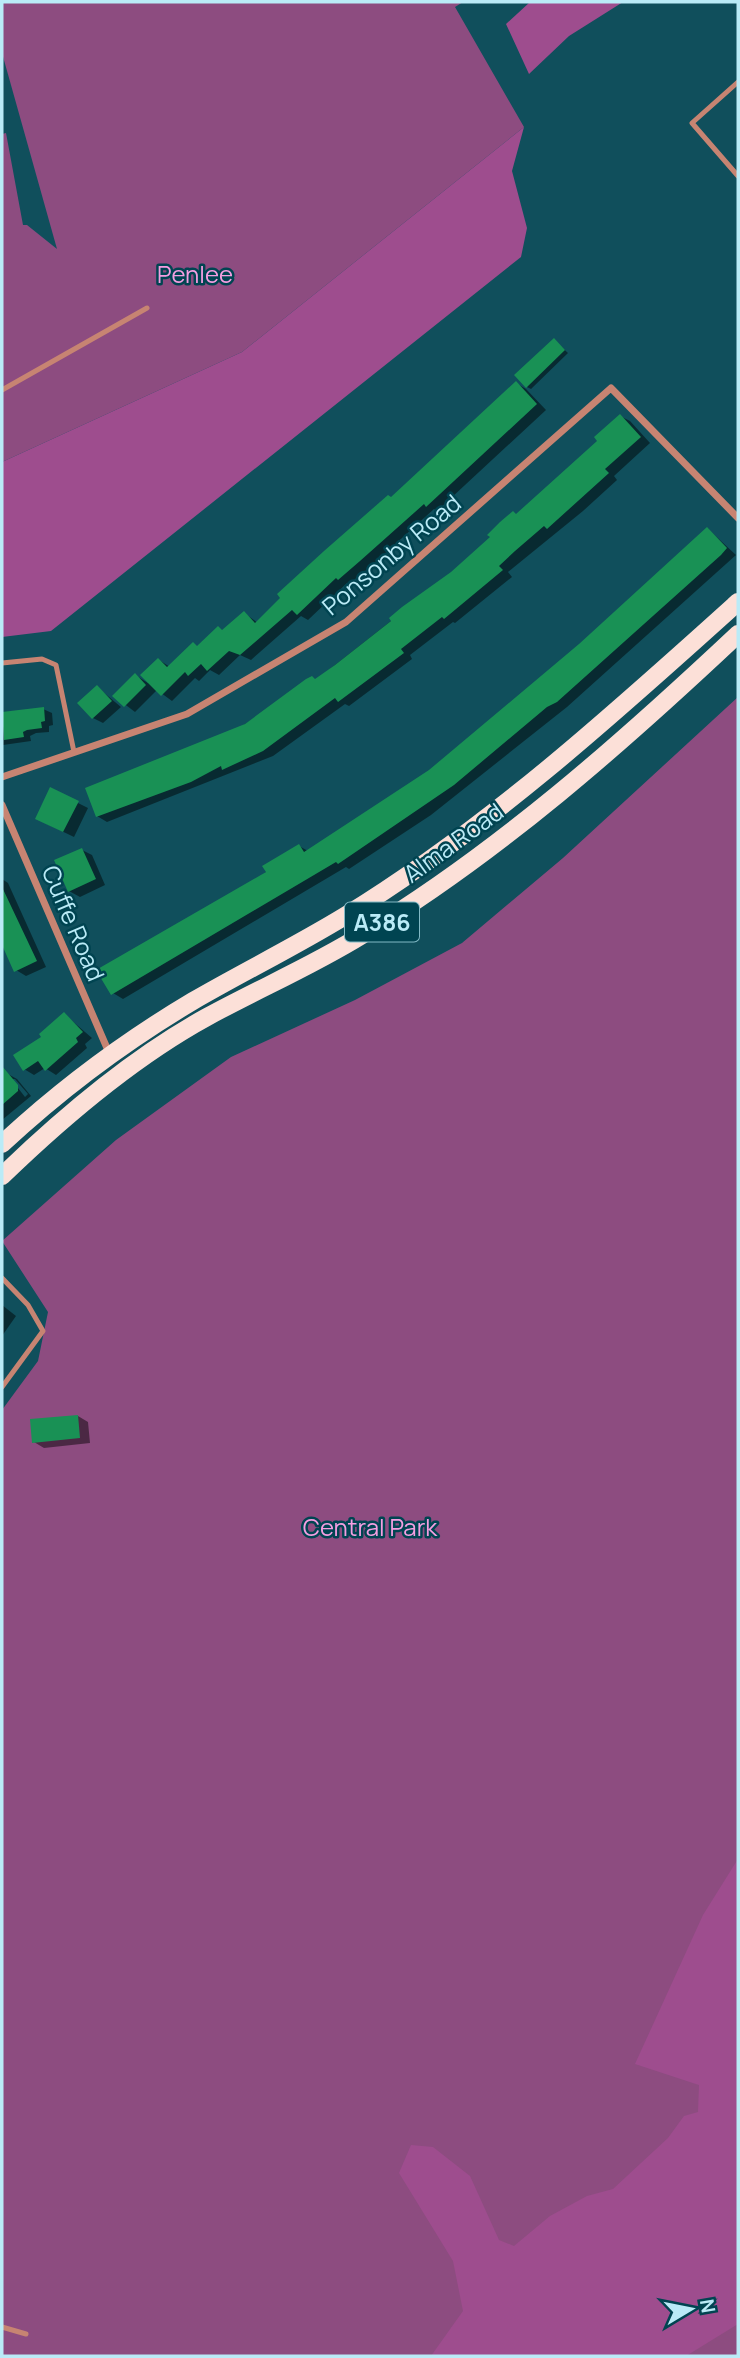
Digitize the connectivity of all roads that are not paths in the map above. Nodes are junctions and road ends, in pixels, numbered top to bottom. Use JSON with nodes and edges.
{"nodes":[{"id":1,"x":738,"y":82,"type":"edge"},
{"id":2,"x":738,"y":176,"type":"edge"},
{"id":3,"x":147,"y":308,"type":"dead end"},
{"id":4,"x":2,"y":390,"type":"edge"},
{"id":5,"x":738,"y":518,"type":"edge"},
{"id":6,"x":738,"y":602,"type":"edge"},
{"id":7,"x":738,"y":634,"type":"edge"},
{"id":8,"x":2,"y":663,"type":"edge"},
{"id":9,"x":74,"y":752,"type":"junction"},
{"id":10,"x":2,"y":776,"type":"edge"},
{"id":11,"x":2,"y":805,"type":"edge"},
{"id":12,"x":110,"y":1055,"type":"junction"},
{"id":13,"x":2,"y":1144,"type":"edge"},
{"id":14,"x":2,"y":1175,"type":"edge"},
{"id":15,"x":2,"y":1278,"type":"edge"},
{"id":16,"x":2,"y":1387,"type":"edge"},
{"id":17,"x":2,"y":2327,"type":"edge"},
{"id":18,"x":26,"y":2334,"type":"dead end"}],
"edges":[{"from":1,"to":2,"type":"lane"},
{"from":3,"to":4,"type":"lane"},
{"from":5,"to":9,"type":"street","name":"Ponsonby Road"},
{"from":6,"to":12,"type":"main road","name":"Alma Road","number":"A386"},
{"from":7,"to":14,"type":"main road","name":"Alma Road","number":"A386"},
{"from":8,"to":9,"type":"lane"},
{"from":9,"to":10,"type":"street","name":"Ponsonby Road"},
{"from":11,"to":12,"type":"street","name":"Cuffe Road"},
{"from":12,"to":13,"type":"main road","name":"Alma Road","number":"A386"},
{"from":15,"to":16,"type":"lane"},
{"from":17,"to":18,"type":"lane"}]}
